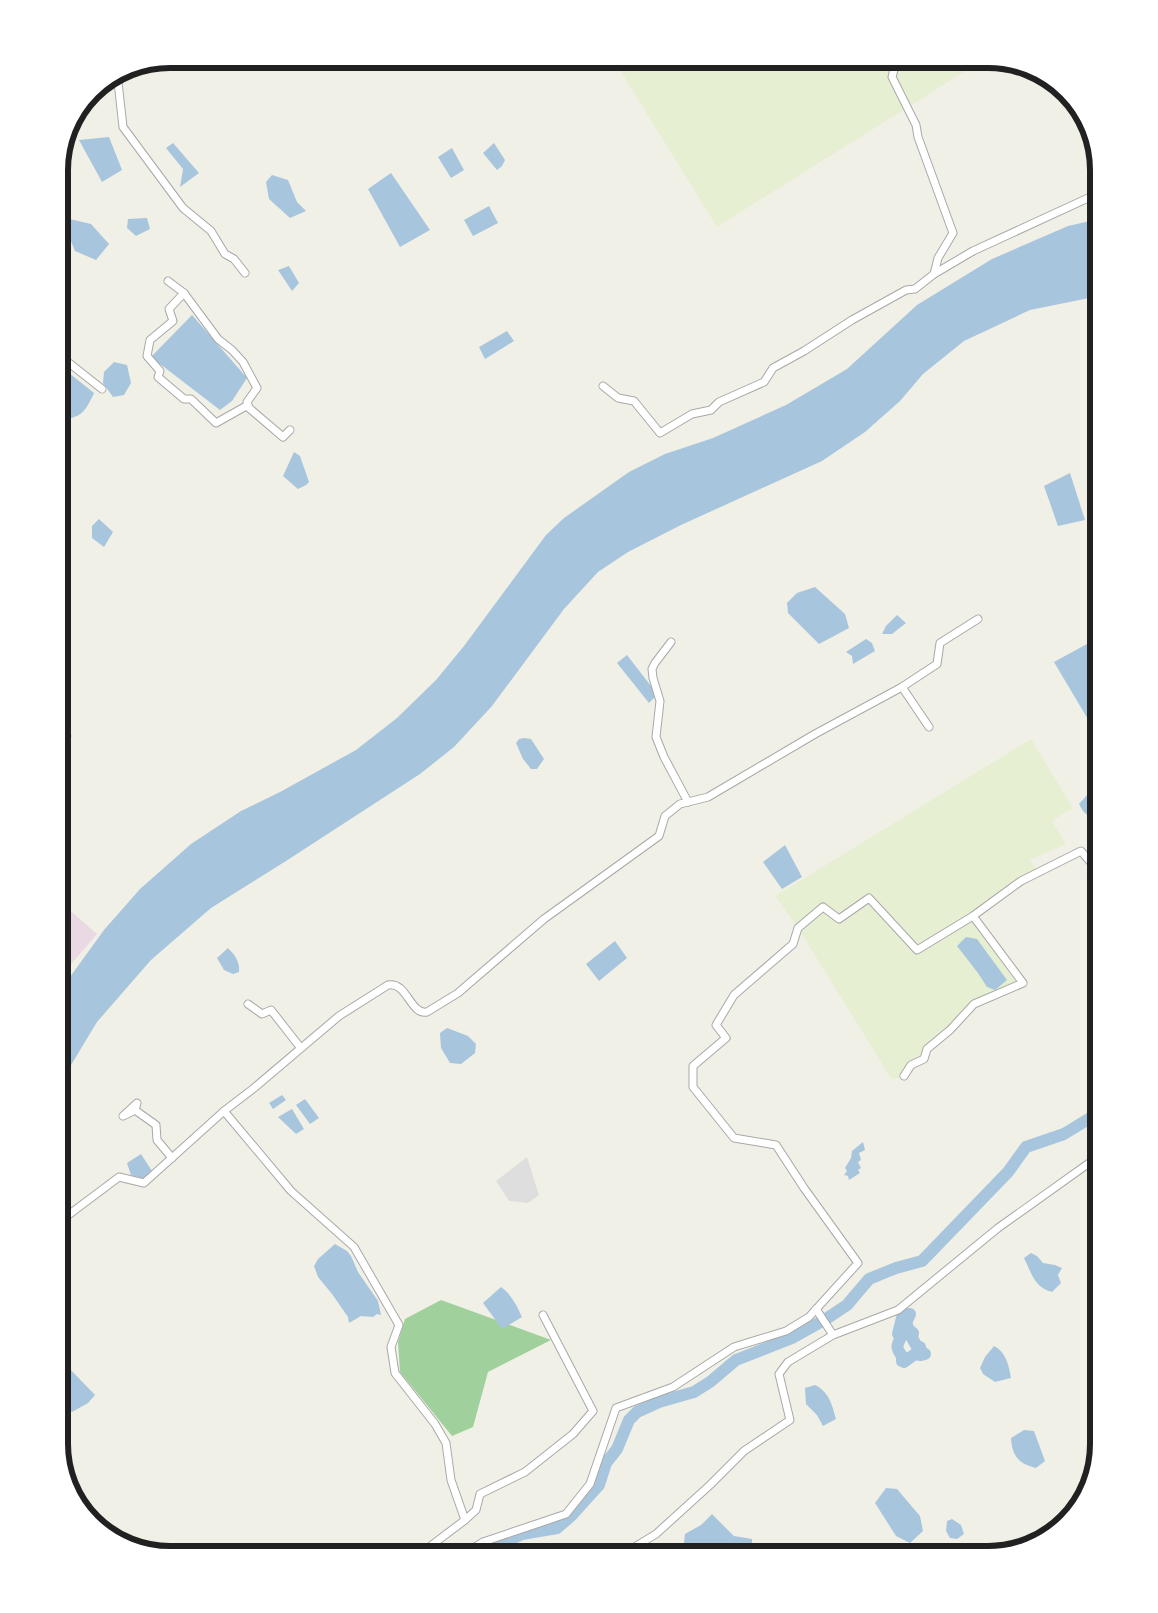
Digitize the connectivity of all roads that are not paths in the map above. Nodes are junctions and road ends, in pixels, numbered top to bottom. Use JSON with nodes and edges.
{"nodes":[{"id":1,"x":894,"y":68,"type":"edge"},
{"id":2,"x":118,"y":82,"type":"edge"},
{"id":3,"x":1090,"y":197,"type":"edge"},
{"id":4,"x":245,"y":273,"type":"dead end"},
{"id":5,"x":934,"y":274,"type":"junction"},
{"id":6,"x":168,"y":281,"type":"dead end"},
{"id":7,"x":184,"y":293,"type":"junction"},
{"id":8,"x":68,"y":362,"type":"edge"},
{"id":9,"x":603,"y":386,"type":"dead end"},
{"id":10,"x":102,"y":389,"type":"dead end"},
{"id":11,"x":248,"y":405,"type":"junction"},
{"id":12,"x":290,"y":430,"type":"dead end"},
{"id":13,"x":978,"y":619,"type":"dead end"},
{"id":14,"x":670,"y":642,"type":"dead end"},
{"id":15,"x":902,"y":687,"type":"junction"},
{"id":16,"x":929,"y":727,"type":"dead end"},
{"id":17,"x":688,"y":802,"type":"junction"},
{"id":18,"x":1090,"y":862,"type":"edge"},
{"id":19,"x":973,"y":916,"type":"junction"},
{"id":20,"x":248,"y":1004,"type":"dead end"},
{"id":21,"x":300,"y":1047,"type":"junction"},
{"id":22,"x":904,"y":1076,"type":"dead end"},
{"id":23,"x":135,"y":1110,"type":"dead end"},
{"id":24,"x":224,"y":1111,"type":"junction"},
{"id":25,"x":172,"y":1158,"type":"junction"},
{"id":26,"x":1090,"y":1162,"type":"edge"},
{"id":27,"x":68,"y":1214,"type":"edge"},
{"id":28,"x":817,"y":1312,"type":"junction"},
{"id":29,"x":543,"y":1315,"type":"dead end"},
{"id":30,"x":833,"y":1335,"type":"junction"},
{"id":31,"x":465,"y":1520,"type":"junction"},
{"id":32,"x":431,"y":1545,"type":"edge"},
{"id":33,"x":478,"y":1545,"type":"edge"},
{"id":34,"x":637,"y":1546,"type":"edge"}],
"edges":[{"from":1,"to":5,"type":"street"},
{"from":2,"to":4,"type":"street"},
{"from":3,"to":5,"type":"street"},
{"from":5,"to":9,"type":"street"},
{"from":6,"to":7,"type":"street"},
{"from":7,"to":11,"type":"street"},
{"from":7,"to":11,"type":"street"},
{"from":8,"to":10,"type":"street"},
{"from":11,"to":12,"type":"street"},
{"from":13,"to":15,"type":"street"},
{"from":14,"to":17,"type":"street"},
{"from":15,"to":16,"type":"street"},
{"from":15,"to":17,"type":"street"},
{"from":17,"to":21,"type":"street"},
{"from":18,"to":19,"type":"street"},
{"from":19,"to":22,"type":"street"},
{"from":19,"to":28,"type":"street"},
{"from":20,"to":21,"type":"street"},
{"from":21,"to":24,"type":"street"},
{"from":23,"to":25,"type":"street"},
{"from":24,"to":25,"type":"street"},
{"from":24,"to":31,"type":"street"},
{"from":25,"to":27,"type":"street"},
{"from":26,"to":30,"type":"street"},
{"from":28,"to":30,"type":"street"},
{"from":28,"to":33,"type":"street"},
{"from":29,"to":31,"type":"street"},
{"from":30,"to":34,"type":"street"},
{"from":31,"to":32,"type":"street"}]}
